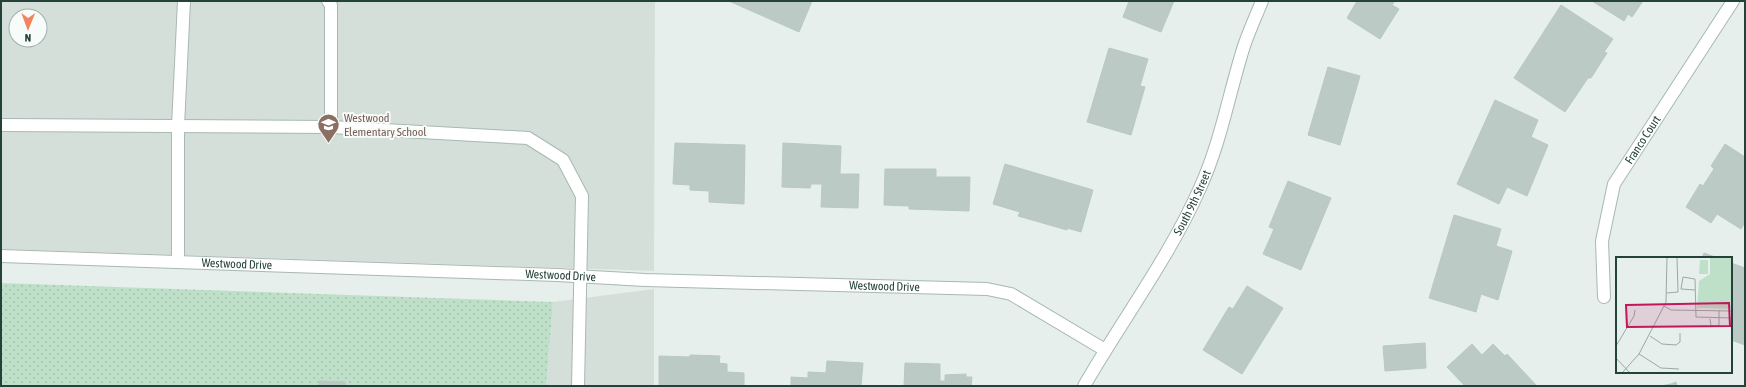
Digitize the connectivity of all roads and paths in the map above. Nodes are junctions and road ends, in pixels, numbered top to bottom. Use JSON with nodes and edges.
{"nodes":[{"id":1,"x":184,"y":1,"type":"edge"},
{"id":2,"x":328,"y":1,"type":"edge"},
{"id":3,"x":1262,"y":1,"type":"edge"},
{"id":4,"x":1733,"y":1,"type":"edge"},
{"id":5,"x":1,"y":125,"type":"edge"},
{"id":6,"x":178,"y":126,"type":"junction"},
{"id":7,"x":331,"y":127,"type":"junction"},
{"id":8,"x":1,"y":256,"type":"edge"},
{"id":9,"x":178,"y":262,"type":"junction"},
{"id":10,"x":581,"y":276,"type":"junction"},
{"id":11,"x":1604,"y":296,"type":"dead end"},
{"id":12,"x":1105,"y":350,"type":"junction"},
{"id":13,"x":578,"y":386,"type":"edge"},
{"id":14,"x":1084,"y":386,"type":"edge"}],
"edges":[{"from":1,"to":6,"type":"street"},
{"from":2,"to":7,"type":"street"},
{"from":3,"to":12,"type":"street","name":"South 9th Street"},
{"from":4,"to":11,"type":"street","name":"Franco Court"},
{"from":5,"to":6,"type":"street"},
{"from":6,"to":7,"type":"street"},
{"from":6,"to":9,"type":"street"},
{"from":7,"to":10,"type":"street"},
{"from":8,"to":9,"type":"street","name":"Westwood Drive"},
{"from":9,"to":10,"type":"street","name":"Westwood Drive"},
{"from":10,"to":12,"type":"street","name":"Westwood Drive"},
{"from":10,"to":13,"type":"street"},
{"from":12,"to":14,"type":"street","name":"South 9th Street"}]}
